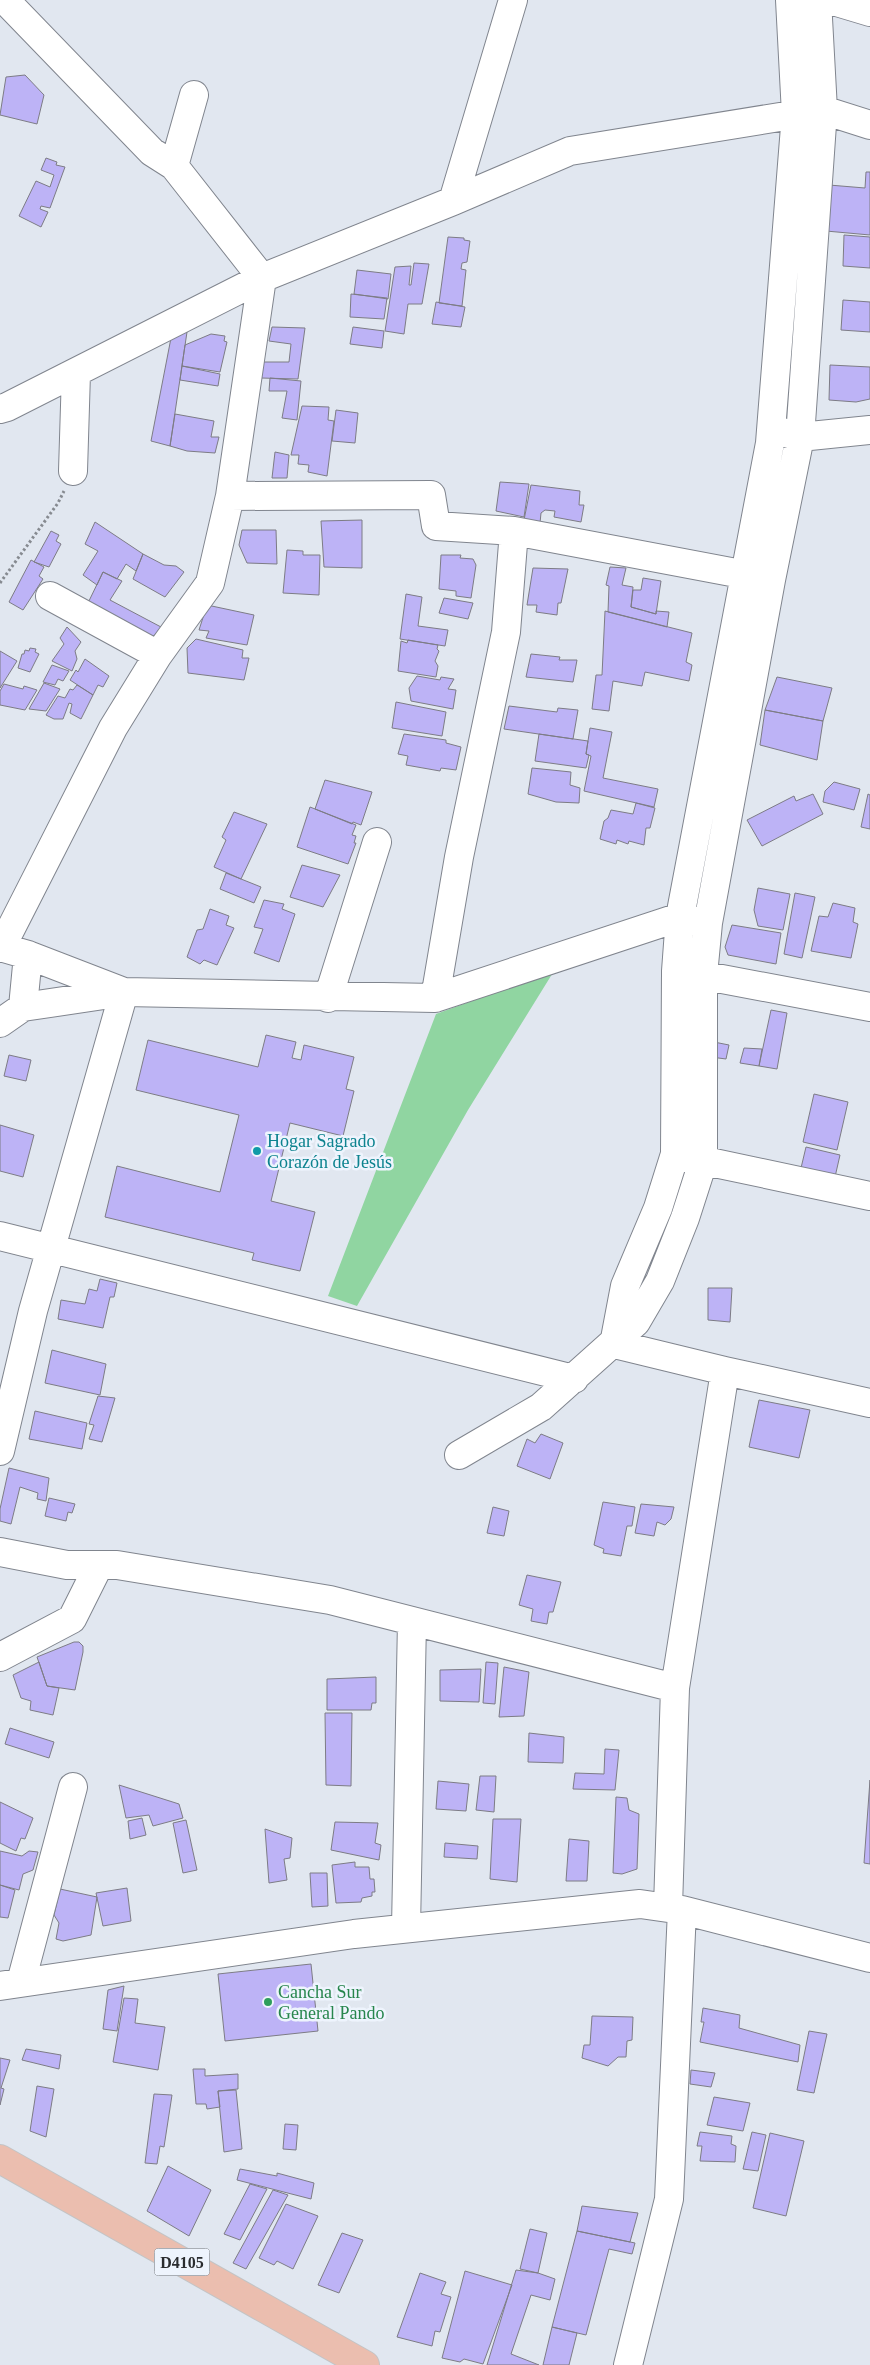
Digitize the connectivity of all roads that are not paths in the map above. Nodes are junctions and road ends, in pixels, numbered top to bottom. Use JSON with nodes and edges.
{"nodes":[{"id":1,"x":6,"y":0,"type":"edge"},
{"id":2,"x":513,"y":0,"type":"edge"},
{"id":3,"x":790,"y":0,"type":"edge"},
{"id":4,"x":817,"y":0,"type":"edge"},
{"id":5,"x":830,"y":0,"type":"edge"},
{"id":6,"x":870,"y":12,"type":"edge"},
{"id":7,"x":0,"y":22,"type":"edge"},
{"id":8,"x":194,"y":95,"type":"dead end"},
{"id":9,"x":810,"y":112,"type":"junction"},
{"id":10,"x":870,"y":125,"type":"edge"},
{"id":11,"x":174,"y":166,"type":"junction"},
{"id":12,"x":453,"y":202,"type":"junction"},
{"id":13,"x":262,"y":278,"type":"junction"},
{"id":14,"x":76,"y":373,"type":"junction"},
{"id":15,"x":0,"y":409,"type":"edge"},
{"id":16,"x":771,"y":429,"type":"junction"},
{"id":17,"x":870,"y":430,"type":"edge"},
{"id":18,"x":800,"y":437,"type":"junction"},
{"id":19,"x":73,"y":471,"type":"road end"},
{"id":20,"x":230,"y":496,"type":"junction"},
{"id":21,"x":514,"y":531,"type":"junction"},
{"id":22,"x":758,"y":577,"type":"junction"},
{"id":23,"x":50,"y":596,"type":"dead end"},
{"id":24,"x":158,"y":655,"type":"junction"},
{"id":25,"x":377,"y":842,"type":"dead end"},
{"id":26,"x":680,"y":917,"type":"junction"},
{"id":27,"x":708,"y":924,"type":"junction"},
{"id":28,"x":0,"y":948,"type":"edge"},
{"id":29,"x":28,"y":955,"type":"junction"},
{"id":30,"x":676,"y":971,"type":"junction"},
{"id":31,"x":703,"y":975,"type":"junction"},
{"id":32,"x":124,"y":992,"type":"junction"},
{"id":33,"x":328,"y":998,"type":"junction"},
{"id":34,"x":435,"y":998,"type":"junction"},
{"id":35,"x":23,"y":1007,"type":"junction"},
{"id":36,"x":870,"y":1007,"type":"edge"},
{"id":37,"x":0,"y":1023,"type":"edge"},
{"id":38,"x":675,"y":1154,"type":"junction"},
{"id":39,"x":703,"y":1162,"type":"junction"},
{"id":40,"x":870,"y":1196,"type":"edge"},
{"id":41,"x":0,"y":1236,"type":"edge"},
{"id":42,"x":51,"y":1249,"type":"junction"},
{"id":43,"x":614,"y":1344,"type":"junction"},
{"id":44,"x":725,"y":1371,"type":"junction"},
{"id":45,"x":574,"y":1379,"type":"junction"},
{"id":46,"x":870,"y":1403,"type":"edge"},
{"id":47,"x":0,"y":1451,"type":"edge"},
{"id":48,"x":459,"y":1455,"type":"dead end"},
{"id":49,"x":0,"y":1552,"type":"edge"},
{"id":50,"x":98,"y":1565,"type":"junction"},
{"id":51,"x":412,"y":1621,"type":"junction"},
{"id":52,"x":0,"y":1657,"type":"edge"},
{"id":53,"x":674,"y":1688,"type":"junction"},
{"id":54,"x":73,"y":1787,"type":"dead end"},
{"id":55,"x":675,"y":1909,"type":"junction"},
{"id":56,"x":406,"y":1928,"type":"junction"},
{"id":57,"x":870,"y":1958,"type":"edge"},
{"id":58,"x":11,"y":1984,"type":"edge"},
{"id":59,"x":0,"y":2159,"type":"edge"},
{"id":60,"x":365,"y":2365,"type":"edge"},
{"id":61,"x":628,"y":2365,"type":"edge"}],
"edges":[{"from":1,"to":7,"type":"street"},
{"from":1,"to":11,"type":"street"},
{"from":2,"to":12,"type":"street"},
{"from":3,"to":9,"type":"street"},
{"from":4,"to":9,"type":"street"},
{"from":5,"to":6,"type":"street"},
{"from":8,"to":11,"type":"street"},
{"from":9,"to":10,"type":"street"},
{"from":9,"to":12,"type":"street"},
{"from":9,"to":16,"type":"street"},
{"from":9,"to":18,"type":"street"},
{"from":11,"to":13,"type":"street"},
{"from":12,"to":13,"type":"street"},
{"from":13,"to":14,"type":"street"},
{"from":13,"to":20,"type":"street"},
{"from":14,"to":15,"type":"street"},
{"from":14,"to":19,"type":"street"},
{"from":16,"to":18,"type":"street"},
{"from":16,"to":22,"type":"street"},
{"from":17,"to":18,"type":"street"},
{"from":18,"to":22,"type":"street"},
{"from":20,"to":21,"type":"street"},
{"from":20,"to":24,"type":"street"},
{"from":21,"to":22,"type":"street"},
{"from":21,"to":34,"type":"street"},
{"from":22,"to":26,"type":"street"},
{"from":22,"to":27,"type":"street"},
{"from":23,"to":24,"type":"street"},
{"from":24,"to":28,"type":"street"},
{"from":25,"to":33,"type":"street"},
{"from":26,"to":27,"type":"street"},
{"from":26,"to":30,"type":"street"},
{"from":26,"to":34,"type":"street"},
{"from":27,"to":31,"type":"street"},
{"from":28,"to":29,"type":"street"},
{"from":29,"to":32,"type":"street"},
{"from":29,"to":35,"type":"street"},
{"from":30,"to":31,"type":"street"},
{"from":30,"to":38,"type":"street"},
{"from":31,"to":36,"type":"street"},
{"from":31,"to":39,"type":"street"},
{"from":32,"to":33,"type":"street"},
{"from":32,"to":35,"type":"street"},
{"from":32,"to":42,"type":"street"},
{"from":33,"to":34,"type":"street"},
{"from":35,"to":37,"type":"street"},
{"from":38,"to":39,"type":"street"},
{"from":38,"to":43,"type":"street"},
{"from":39,"to":40,"type":"street"},
{"from":39,"to":43,"type":"street"},
{"from":41,"to":42,"type":"street"},
{"from":42,"to":45,"type":"street"},
{"from":42,"to":47,"type":"street"},
{"from":43,"to":44,"type":"street"},
{"from":43,"to":45,"type":"street"},
{"from":44,"to":46,"type":"street"},
{"from":44,"to":53,"type":"street"},
{"from":45,"to":48,"type":"street"},
{"from":49,"to":50,"type":"street"},
{"from":50,"to":51,"type":"street"},
{"from":50,"to":52,"type":"street"},
{"from":51,"to":53,"type":"street"},
{"from":51,"to":56,"type":"street"},
{"from":53,"to":55,"type":"street"},
{"from":54,"to":58,"type":"street"},
{"from":55,"to":56,"type":"street"},
{"from":55,"to":57,"type":"street"},
{"from":55,"to":61,"type":"street"},
{"from":56,"to":58,"type":"street"},
{"from":59,"to":60,"type":"main road","number":"D4105"}]}
